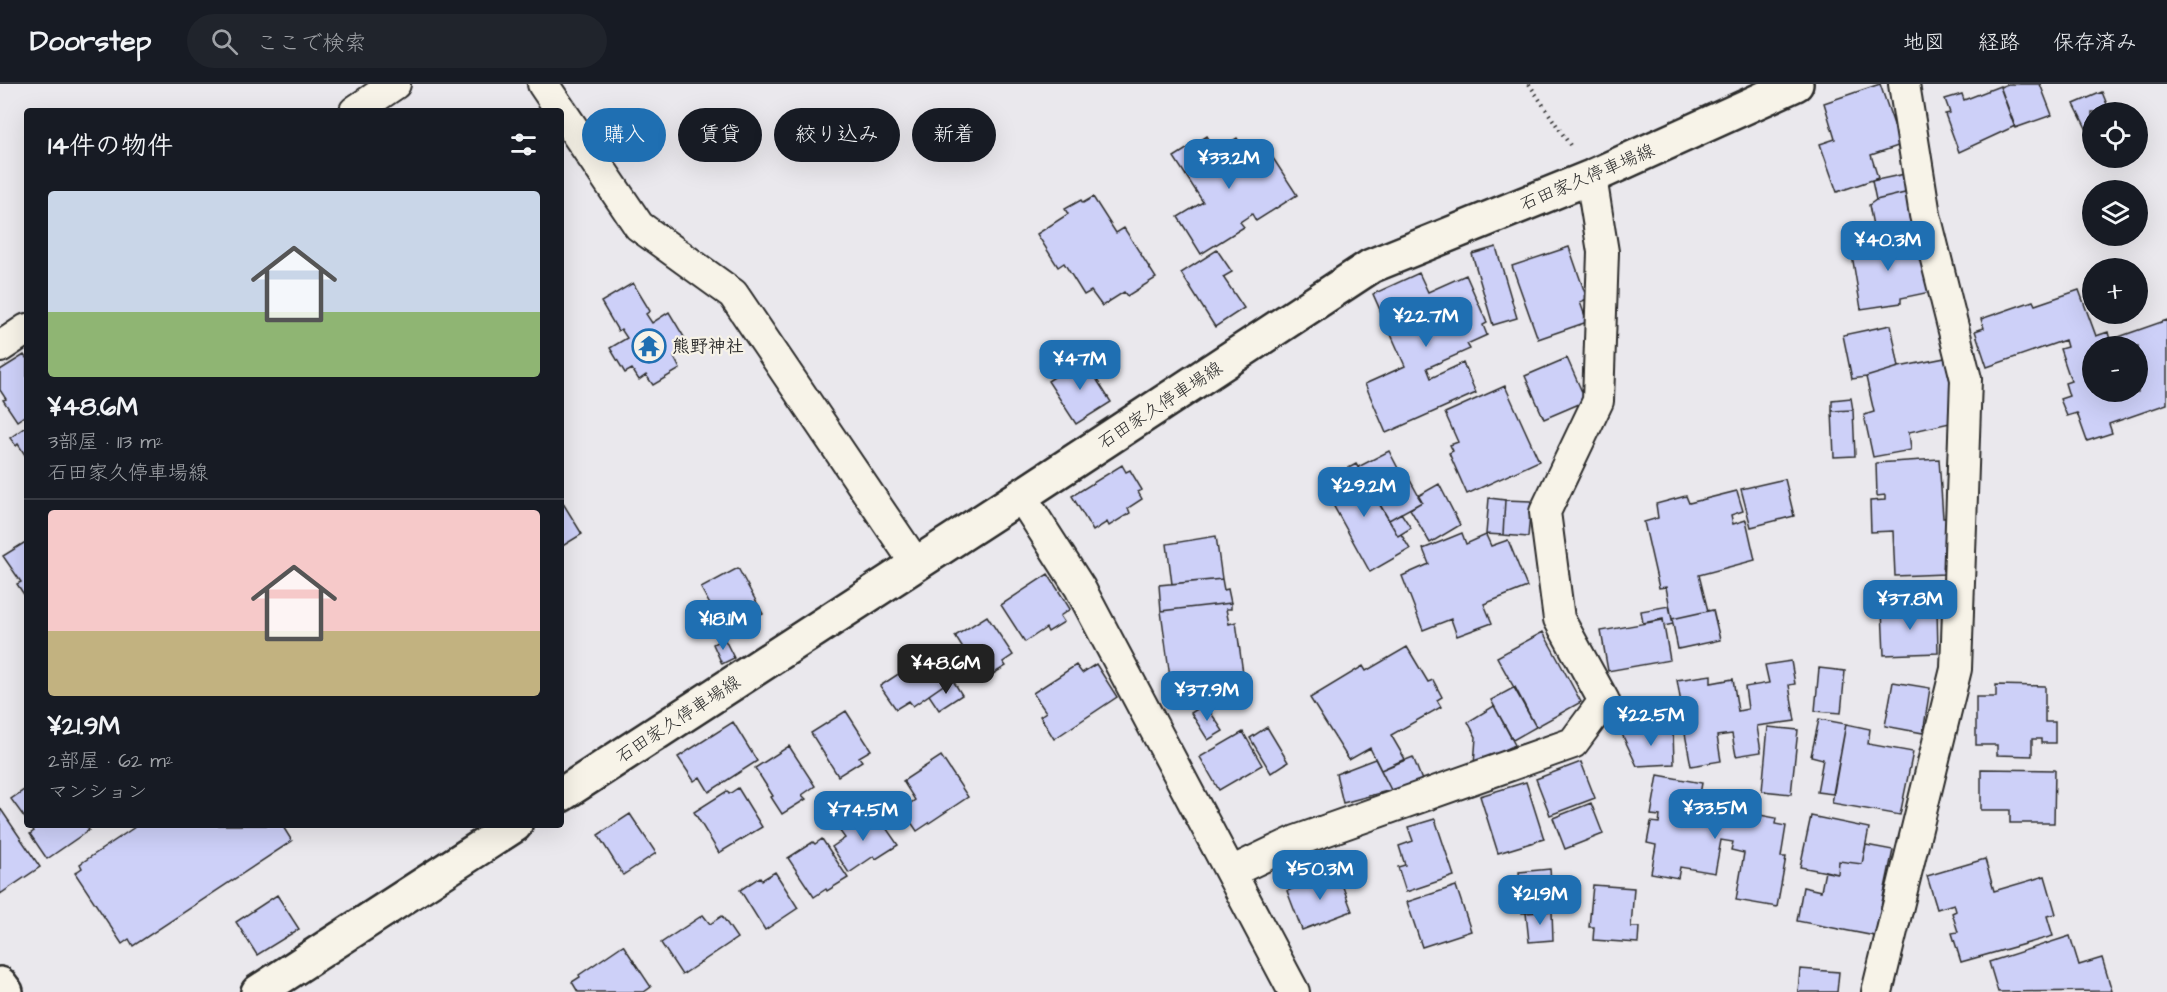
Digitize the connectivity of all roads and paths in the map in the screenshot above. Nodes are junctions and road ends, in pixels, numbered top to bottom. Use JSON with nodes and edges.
{"nodes":[{"id":1,"x":395,"y":84,"type":"edge"},
{"id":2,"x":543,"y":84,"type":"edge"},
{"id":3,"x":1529,"y":84,"type":"edge"},
{"id":4,"x":1796,"y":84,"type":"edge"},
{"id":5,"x":1904,"y":84,"type":"edge"},
{"id":6,"x":359,"y":108,"type":"edge"},
{"id":7,"x":559,"y":108,"type":"edge"},
{"id":8,"x":564,"y":115,"type":"edge"},
{"id":9,"x":1591,"y":177,"type":"junction"},
{"id":10,"x":24,"y":331,"type":"edge"},
{"id":11,"x":0,"y":347,"type":"edge"},
{"id":12,"x":1022,"y":496,"type":"junction"},
{"id":13,"x":916,"y":564,"type":"junction"},
{"id":14,"x":564,"y":793,"type":"edge"},
{"id":15,"x":510,"y":828,"type":"edge"},
{"id":16,"x":1231,"y":872,"type":"junction"},
{"id":17,"x":0,"y":984,"type":"edge"},
{"id":18,"x":6,"y":992,"type":"edge"},
{"id":19,"x":258,"y":992,"type":"edge"},
{"id":20,"x":1294,"y":992,"type":"edge"},
{"id":21,"x":1877,"y":992,"type":"edge"}],
"edges":[{"from":1,"to":6,"type":"street"},
{"from":2,"to":7,"type":"street"},
{"from":3,"to":9,"type":"path"},
{"from":4,"to":9,"type":"main road","name":"石田家久停車場線"},
{"from":5,"to":21,"type":"street"},
{"from":8,"to":13,"type":"street"},
{"from":9,"to":12,"type":"main road","name":"石田家久停車場線"},
{"from":9,"to":16,"type":"street"},
{"from":10,"to":11,"type":"street"},
{"from":12,"to":13,"type":"main road","name":"石田家久停車場線"},
{"from":12,"to":16,"type":"street"},
{"from":13,"to":14,"type":"main road","name":"石田家久停車場線"},
{"from":15,"to":19,"type":"main road"},
{"from":16,"to":20,"type":"street"},
{"from":17,"to":18,"type":"main road"}]}
